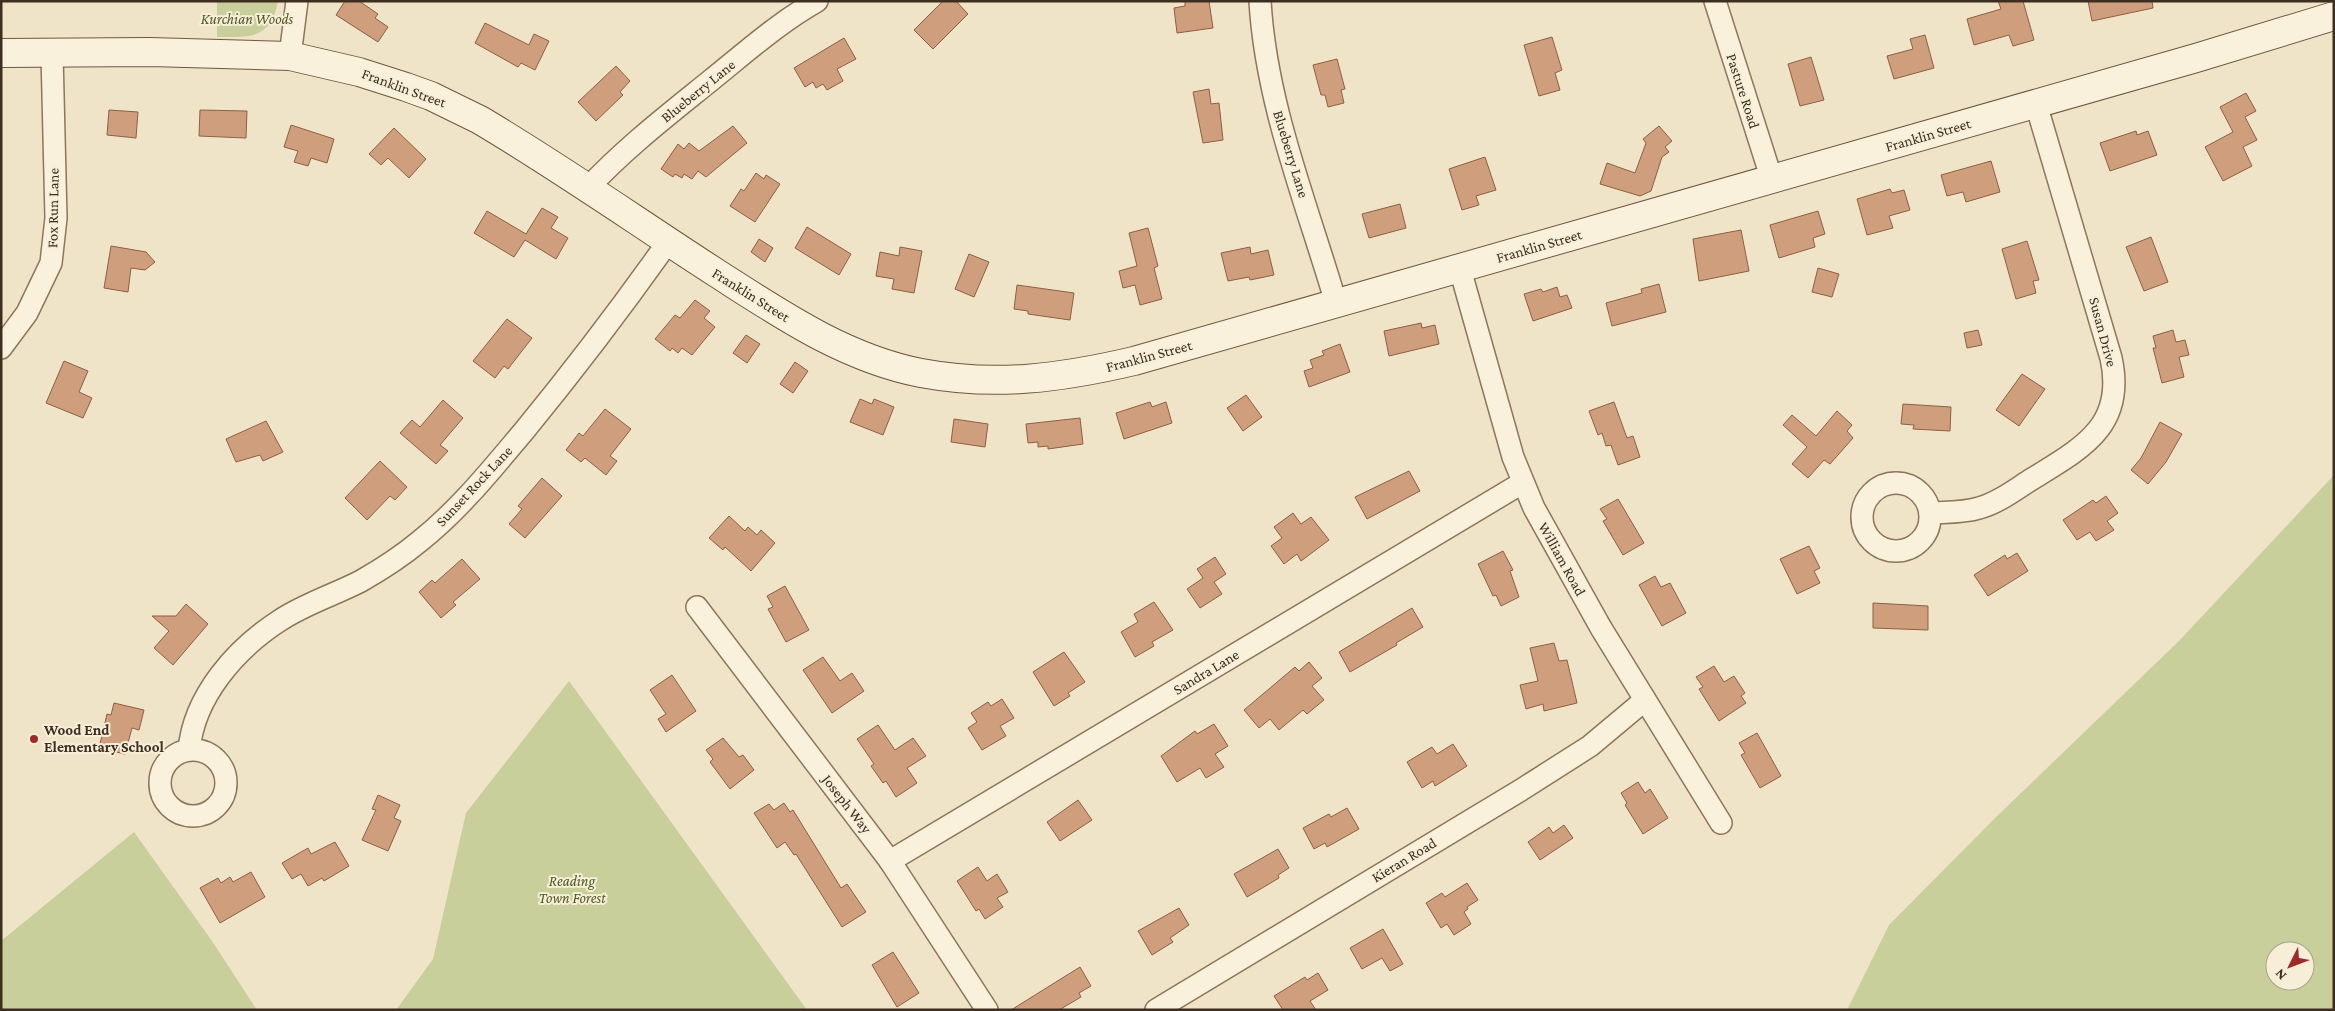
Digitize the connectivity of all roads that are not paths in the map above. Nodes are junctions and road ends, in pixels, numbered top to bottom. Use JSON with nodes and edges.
{"nodes":[{"id":1,"x":296,"y":1,"type":"edge"},
{"id":2,"x":817,"y":1,"type":"edge"},
{"id":3,"x":1260,"y":1,"type":"edge"},
{"id":4,"x":1715,"y":1,"type":"edge"},
{"id":5,"x":2334,"y":16,"type":"edge"},
{"id":6,"x":1,"y":53,"type":"edge"},
{"id":7,"x":52,"y":54,"type":"junction"},
{"id":8,"x":290,"y":56,"type":"junction"},
{"id":9,"x":2036,"y":104,"type":"junction"},
{"id":10,"x":1772,"y":180,"type":"junction"},
{"id":11,"x":587,"y":189,"type":"junction"},
{"id":12,"x":668,"y":242,"type":"junction"},
{"id":13,"x":1460,"y":269,"type":"junction"},
{"id":14,"x":1336,"y":303,"type":"junction"},
{"id":15,"x":1,"y":348,"type":"edge"},
{"id":16,"x":1522,"y":483,"type":"junction"},
{"id":17,"x":1930,"y":514,"type":"dead end"},
{"id":18,"x":697,"y":607,"type":"dead end"},
{"id":19,"x":1645,"y":700,"type":"junction"},
{"id":20,"x":189,"y":750,"type":"dead end"},
{"id":21,"x":1721,"y":823,"type":"dead end"},
{"id":22,"x":890,"y":861,"type":"junction"},
{"id":23,"x":986,"y":1010,"type":"edge"},
{"id":24,"x":1156,"y":1010,"type":"edge"}],
"edges":[{"from":1,"to":8,"type":"street"},
{"from":2,"to":11,"type":"street","name":"Blueberry Lane"},
{"from":3,"to":14,"type":"street","name":"Blueberry Lane"},
{"from":4,"to":10,"type":"street","name":"Pasture Road"},
{"from":5,"to":9,"type":"main road","name":"Franklin Street"},
{"from":6,"to":7,"type":"main road","name":"Franklin Street"},
{"from":7,"to":8,"type":"main road","name":"Franklin Street"},
{"from":7,"to":15,"type":"street","name":"Fox Run Lane"},
{"from":8,"to":11,"type":"main road","name":"Franklin Street"},
{"from":9,"to":10,"type":"main road","name":"Franklin Street"},
{"from":9,"to":17,"type":"street","name":"Susan Drive"},
{"from":10,"to":13,"type":"main road","name":"Franklin Street"},
{"from":11,"to":12,"type":"main road","name":"Franklin Street"},
{"from":12,"to":14,"type":"main road","name":"Franklin Street"},
{"from":12,"to":20,"type":"street","name":"Sunset Rock Lane"},
{"from":13,"to":14,"type":"main road","name":"Franklin Street"},
{"from":13,"to":16,"type":"street","name":"William Road"},
{"from":16,"to":19,"type":"street","name":"William Road"},
{"from":16,"to":22,"type":"street","name":"Sandra Lane"},
{"from":18,"to":22,"type":"street","name":"Joseph Way"},
{"from":19,"to":21,"type":"street","name":"William Road"},
{"from":19,"to":24,"type":"street","name":"Kieran Road"},
{"from":22,"to":23,"type":"street","name":"Joseph Way"}]}
